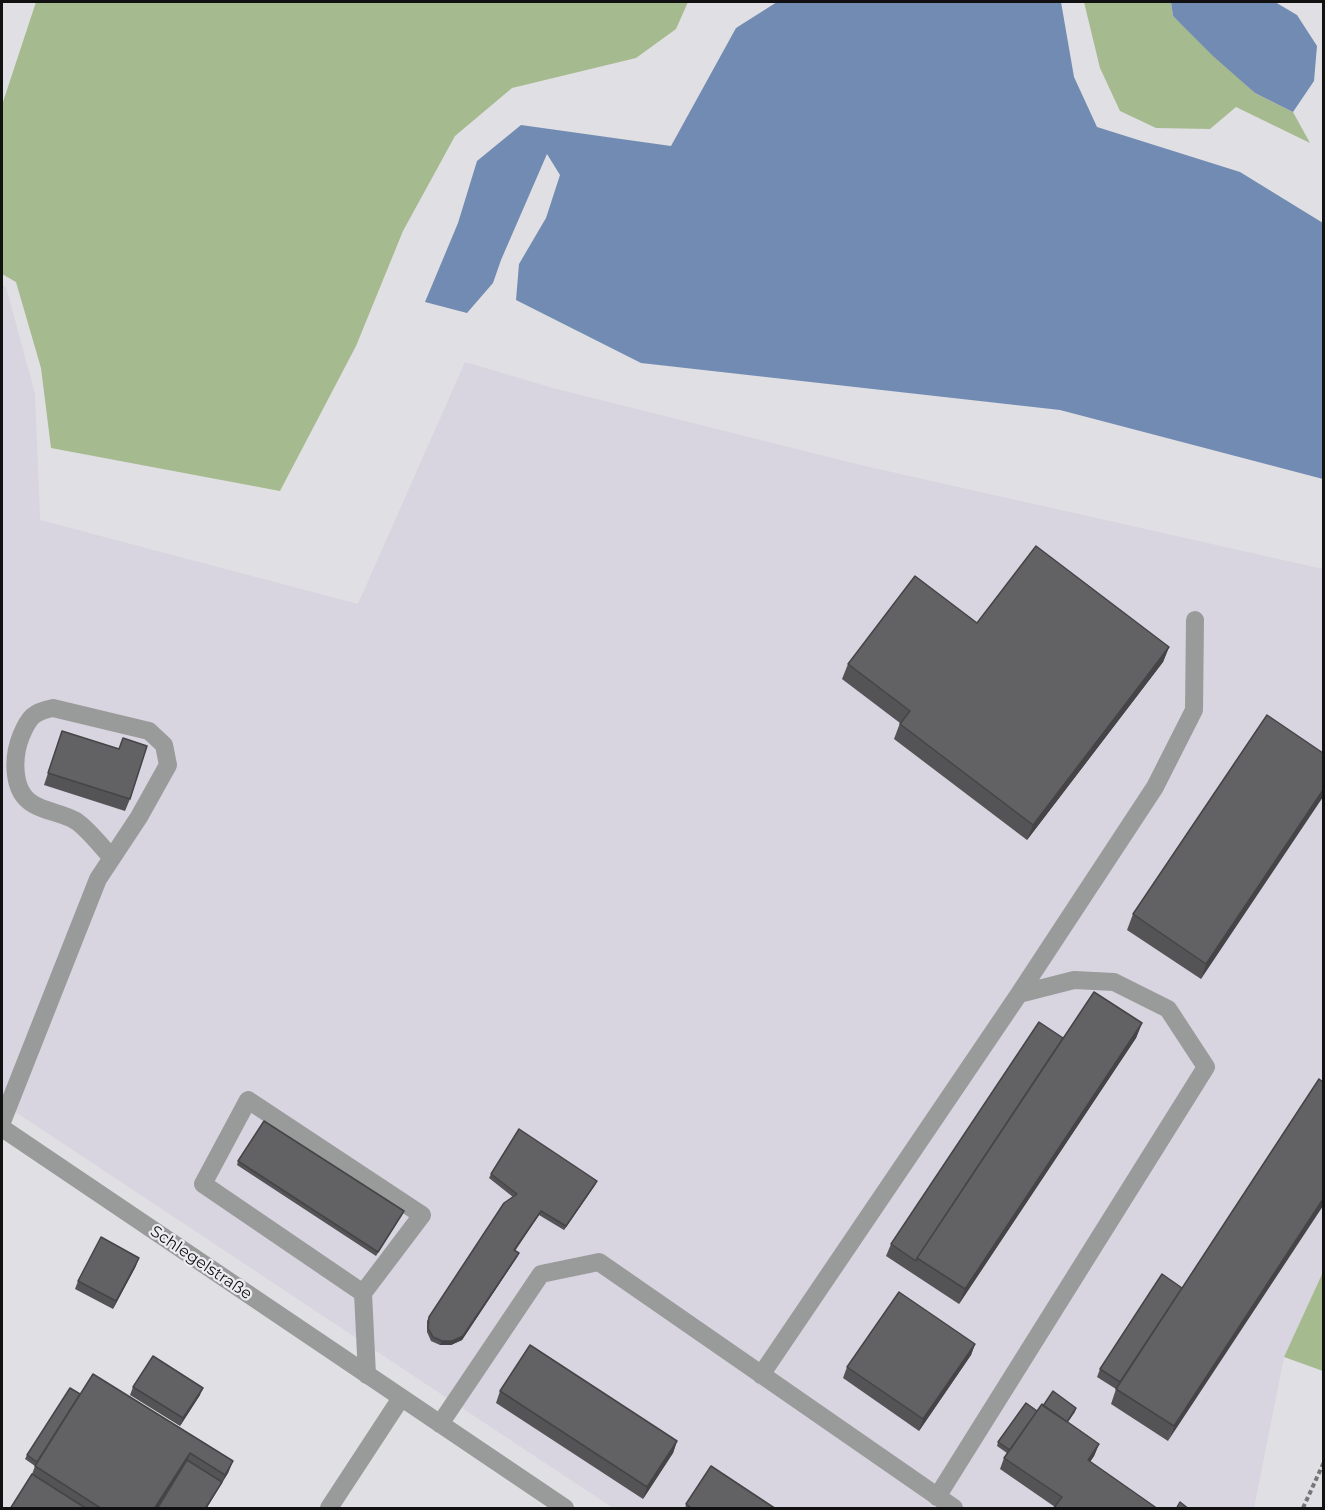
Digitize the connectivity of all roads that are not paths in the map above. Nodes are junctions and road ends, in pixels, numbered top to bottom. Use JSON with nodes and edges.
{"nodes":[{"id":1,"x":1195,"y":620,"type":"dead end"},
{"id":2,"x":112,"y":858,"type":"junction"},
{"id":3,"x":1019,"y":994,"type":"junction"},
{"id":4,"x":2,"y":1122,"type":"edge"},
{"id":5,"x":2,"y":1128,"type":"edge"},
{"id":6,"x":363,"y":1293,"type":"junction"},
{"id":7,"x":367,"y":1375,"type":"junction"},
{"id":8,"x":761,"y":1375,"type":"junction"},
{"id":9,"x":401,"y":1398,"type":"junction"},
{"id":10,"x":440,"y":1424,"type":"junction"},
{"id":11,"x":937,"y":1497,"type":"junction"},
{"id":12,"x":329,"y":1509,"type":"edge"},
{"id":13,"x":565,"y":1509,"type":"edge"},
{"id":14,"x":954,"y":1509,"type":"edge"}],
"edges":[{"from":1,"to":3,"type":"street"},
{"from":2,"to":2,"type":"street"},
{"from":2,"to":4,"type":"street"},
{"from":3,"to":8,"type":"street"},
{"from":3,"to":11,"type":"street"},
{"from":5,"to":7,"type":"street","name":"Schlegelstraße"},
{"from":6,"to":6,"type":"street"},
{"from":6,"to":7,"type":"street"},
{"from":7,"to":9,"type":"street","name":"Schlegelstraße"},
{"from":8,"to":10,"type":"street"},
{"from":8,"to":11,"type":"street"},
{"from":9,"to":10,"type":"street","name":"Schlegelstraße"},
{"from":9,"to":12,"type":"street"},
{"from":10,"to":13,"type":"street","name":"Schlegelstraße"},
{"from":11,"to":14,"type":"street"}]}
